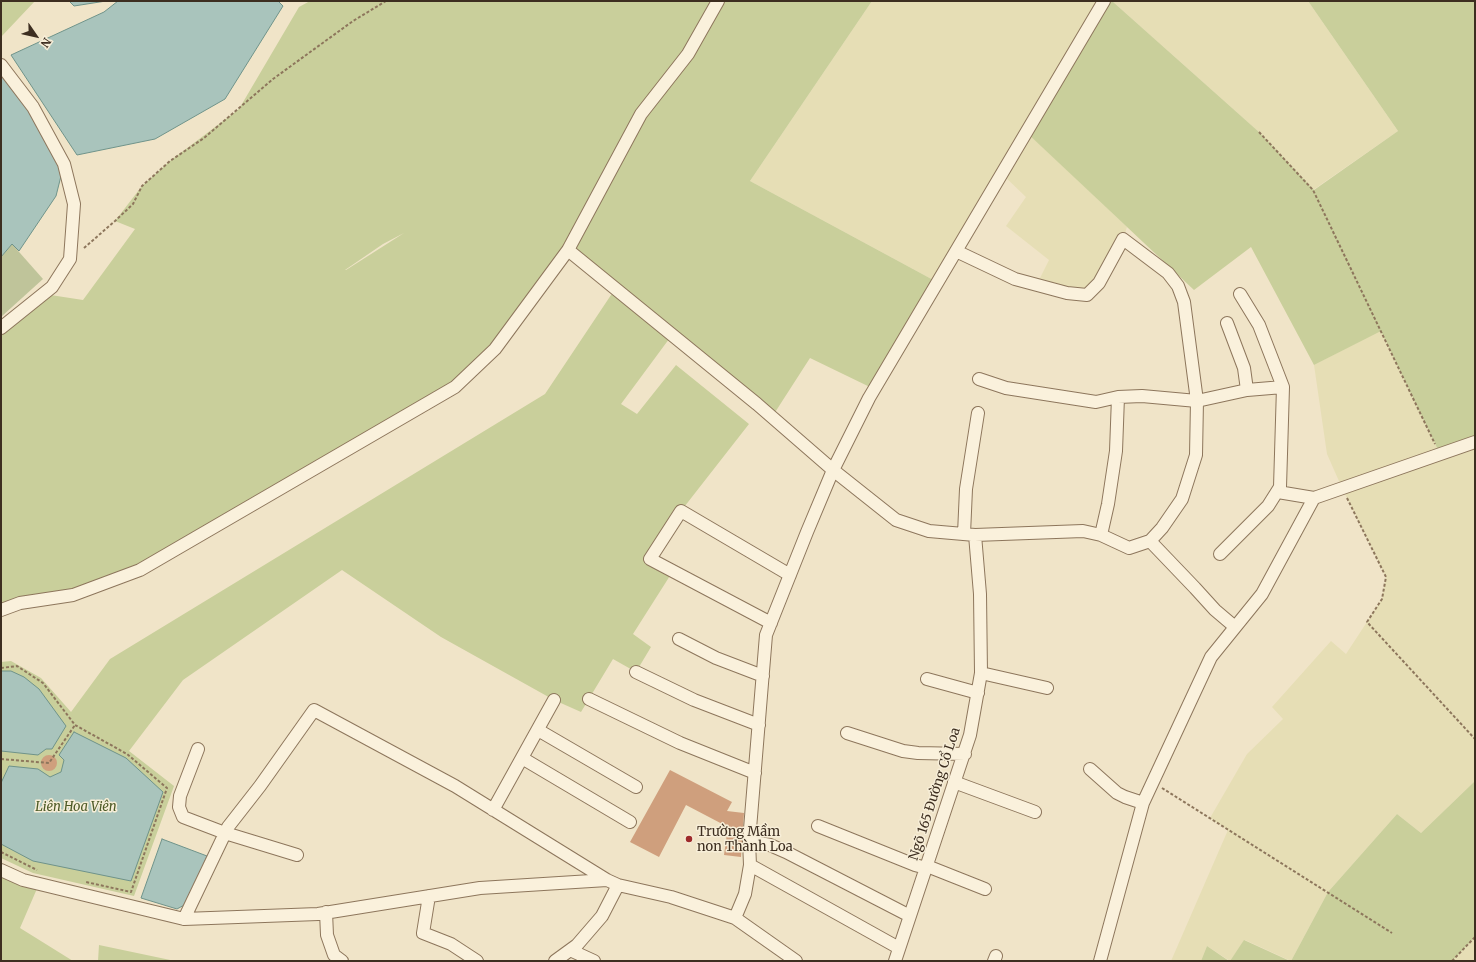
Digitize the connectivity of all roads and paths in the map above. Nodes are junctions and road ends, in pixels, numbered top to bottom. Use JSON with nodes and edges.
{"nodes":[{"id":1,"x":386,"y":1,"type":"edge"},
{"id":2,"x":718,"y":1,"type":"edge"},
{"id":3,"x":1104,"y":1,"type":"edge"},
{"id":4,"x":1,"y":65,"type":"edge"},
{"id":5,"x":1259,"y":132,"type":"dead end"},
{"id":6,"x":568,"y":250,"type":"junction"},
{"id":7,"x":956,"y":251,"type":"junction"},
{"id":8,"x":70,"y":259,"type":"junction"},
{"id":9,"x":1240,"y":294,"type":"dead end"},
{"id":10,"x":1227,"y":323,"type":"dead end"},
{"id":11,"x":1,"y":328,"type":"edge"},
{"id":12,"x":979,"y":379,"type":"dead end"},
{"id":13,"x":1283,"y":387,"type":"junction"},
{"id":14,"x":1247,"y":390,"type":"junction"},
{"id":15,"x":1118,"y":397,"type":"junction"},
{"id":16,"x":1197,"y":401,"type":"junction"},
{"id":17,"x":978,"y":413,"type":"dead end"},
{"id":18,"x":1475,"y":442,"type":"edge"},
{"id":19,"x":1440,"y":454,"type":"junction"},
{"id":20,"x":833,"y":470,"type":"junction"},
{"id":21,"x":1342,"y":488,"type":"junction"},
{"id":22,"x":1278,"y":492,"type":"junction"},
{"id":23,"x":1314,"y":498,"type":"junction"},
{"id":24,"x":970,"y":535,"type":"junction"},
{"id":25,"x":1101,"y":535,"type":"junction"},
{"id":26,"x":1150,"y":540,"type":"junction"},
{"id":27,"x":1220,"y":554,"type":"dead end"},
{"id":28,"x":790,"y":575,"type":"junction"},
{"id":29,"x":1,"y":610,"type":"edge"},
{"id":30,"x":771,"y":623,"type":"junction"},
{"id":31,"x":1235,"y":627,"type":"junction"},
{"id":32,"x":679,"y":639,"type":"dead end"},
{"id":33,"x":1,"y":668,"type":"edge"},
{"id":34,"x":636,"y":672,"type":"dead end"},
{"id":35,"x":981,"y":672,"type":"junction"},
{"id":36,"x":763,"y":676,"type":"junction"},
{"id":37,"x":927,"y":679,"type":"dead end"},
{"id":38,"x":1047,"y":688,"type":"dead end"},
{"id":39,"x":978,"y":693,"type":"junction"},
{"id":40,"x":589,"y":699,"type":"dead end"},
{"id":41,"x":554,"y":700,"type":"dead end"},
{"id":42,"x":75,"y":725,"type":"junction"},
{"id":43,"x":759,"y":725,"type":"junction"},
{"id":44,"x":538,"y":730,"type":"junction"},
{"id":45,"x":847,"y":733,"type":"dead end"},
{"id":46,"x":1475,"y":740,"type":"edge"},
{"id":47,"x":198,"y":748,"type":"dead end"},
{"id":48,"x":965,"y":754,"type":"junction"},
{"id":49,"x":522,"y":758,"type":"junction"},
{"id":50,"x":2,"y":759,"type":"edge"},
{"id":51,"x":1,"y":763,"type":"edge"},
{"id":52,"x":1090,"y":769,"type":"dead end"},
{"id":53,"x":755,"y":773,"type":"junction"},
{"id":54,"x":954,"y":782,"type":"junction"},
{"id":55,"x":1153,"y":782,"type":"junction"},
{"id":56,"x":636,"y":787,"type":"dead end"},
{"id":57,"x":1143,"y":803,"type":"junction"},
{"id":58,"x":493,"y":810,"type":"junction"},
{"id":59,"x":1035,"y":812,"type":"dead end"},
{"id":60,"x":630,"y":822,"type":"dead end"},
{"id":61,"x":818,"y":826,"type":"dead end"},
{"id":62,"x":225,"y":834,"type":"junction"},
{"id":63,"x":750,"y":841,"type":"junction"},
{"id":64,"x":1,"y":852,"type":"edge"},
{"id":65,"x":297,"y":855,"type":"dead end"},
{"id":66,"x":750,"y":865,"type":"junction"},
{"id":67,"x":927,"y":867,"type":"junction"},
{"id":68,"x":1,"y":870,"type":"edge"},
{"id":69,"x":38,"y":871,"type":"dead end"},
{"id":70,"x":85,"y":881,"type":"dead end"},
{"id":71,"x":613,"y":882,"type":"junction"},
{"id":72,"x":985,"y":889,"type":"dead end"},
{"id":73,"x":429,"y":896,"type":"junction"},
{"id":74,"x":326,"y":912,"type":"junction"},
{"id":75,"x":910,"y":916,"type":"junction"},
{"id":76,"x":735,"y":918,"type":"junction"},
{"id":77,"x":184,"y":919,"type":"junction"},
{"id":78,"x":1392,"y":933,"type":"dead end"},
{"id":79,"x":1475,"y":937,"type":"edge"},
{"id":80,"x":899,"y":948,"type":"junction"},
{"id":81,"x":570,"y":950,"type":"junction"},
{"id":82,"x":342,"y":961,"type":"edge"},
{"id":83,"x":477,"y":961,"type":"edge"},
{"id":84,"x":555,"y":961,"type":"edge"},
{"id":85,"x":594,"y":961,"type":"edge"},
{"id":86,"x":796,"y":961,"type":"edge"},
{"id":87,"x":895,"y":961,"type":"edge"},
{"id":88,"x":1100,"y":961,"type":"edge"},
{"id":89,"x":1452,"y":961,"type":"edge"}],
"edges":[{"from":1,"to":8,"type":"path"},
{"from":2,"to":6,"type":"street"},
{"from":3,"to":7,"type":"street"},
{"from":4,"to":8,"type":"street"},
{"from":5,"to":19,"type":"path"},
{"from":6,"to":20,"type":"street"},
{"from":6,"to":29,"type":"street"},
{"from":7,"to":16,"type":"street"},
{"from":7,"to":20,"type":"street"},
{"from":8,"to":11,"type":"street"},
{"from":9,"to":13,"type":"street"},
{"from":10,"to":14,"type":"street"},
{"from":12,"to":15,"type":"street"},
{"from":13,"to":14,"type":"street"},
{"from":13,"to":22,"type":"street"},
{"from":14,"to":16,"type":"street"},
{"from":15,"to":16,"type":"street"},
{"from":15,"to":25,"type":"street"},
{"from":16,"to":26,"type":"street"},
{"from":17,"to":24,"type":"street","name":"Ngõ 165 Đường Cổ Loa"},
{"from":18,"to":19,"type":"street"},
{"from":19,"to":21,"type":"street"},
{"from":20,"to":24,"type":"street"},
{"from":20,"to":28,"type":"street"},
{"from":21,"to":23,"type":"street"},
{"from":21,"to":46,"type":"path"},
{"from":22,"to":23,"type":"street"},
{"from":22,"to":27,"type":"street"},
{"from":23,"to":31,"type":"street"},
{"from":24,"to":25,"type":"street"},
{"from":24,"to":35,"type":"street","name":"Ngõ 165 Đường Cổ Loa"},
{"from":25,"to":26,"type":"street"},
{"from":26,"to":31,"type":"street"},
{"from":28,"to":30,"type":"street"},
{"from":28,"to":30,"type":"street"},
{"from":30,"to":36,"type":"street"},
{"from":31,"to":55,"type":"street"},
{"from":32,"to":36,"type":"street"},
{"from":33,"to":42,"type":"path"},
{"from":34,"to":43,"type":"street"},
{"from":35,"to":38,"type":"street"},
{"from":35,"to":39,"type":"street","name":"Ngõ 165 Đường Cổ Loa"},
{"from":36,"to":43,"type":"street"},
{"from":37,"to":39,"type":"street"},
{"from":39,"to":48,"type":"street","name":"Ngõ 165 Đường Cổ Loa"},
{"from":40,"to":53,"type":"street"},
{"from":41,"to":44,"type":"street"},
{"from":42,"to":50,"type":"path"},
{"from":42,"to":70,"type":"path"},
{"from":43,"to":53,"type":"street"},
{"from":44,"to":49,"type":"street"},
{"from":44,"to":56,"type":"street"},
{"from":45,"to":48,"type":"street"},
{"from":47,"to":62,"type":"street"},
{"from":48,"to":54,"type":"street","name":"Ngõ 165 Đường Cổ Loa"},
{"from":49,"to":58,"type":"street"},
{"from":49,"to":60,"type":"street"},
{"from":50,"to":51,"type":"path"},
{"from":52,"to":57,"type":"street"},
{"from":53,"to":63,"type":"street"},
{"from":54,"to":59,"type":"street"},
{"from":54,"to":67,"type":"street","name":"Ngõ 165 Đường Cổ Loa"},
{"from":55,"to":57,"type":"street"},
{"from":55,"to":78,"type":"path"},
{"from":57,"to":88,"type":"street"},
{"from":58,"to":62,"type":"street"},
{"from":58,"to":71,"type":"street"},
{"from":61,"to":67,"type":"street"},
{"from":62,"to":65,"type":"street"},
{"from":62,"to":77,"type":"street"},
{"from":63,"to":66,"type":"street"},
{"from":63,"to":75,"type":"street"},
{"from":64,"to":69,"type":"path"},
{"from":66,"to":76,"type":"street"},
{"from":66,"to":80,"type":"street"},
{"from":67,"to":72,"type":"street"},
{"from":67,"to":75,"type":"street","name":"Ngõ 165 Đường Cổ Loa"},
{"from":68,"to":77,"type":"street"},
{"from":71,"to":73,"type":"street"},
{"from":71,"to":76,"type":"street"},
{"from":71,"to":81,"type":"street"},
{"from":73,"to":74,"type":"street"},
{"from":73,"to":83,"type":"street"},
{"from":74,"to":77,"type":"street"},
{"from":74,"to":82,"type":"street"},
{"from":75,"to":80,"type":"street","name":"Ngõ 165 Đường Cổ Loa"},
{"from":76,"to":86,"type":"street"},
{"from":79,"to":89,"type":"path"},
{"from":80,"to":87,"type":"street","name":"Ngõ 165 Đường Cổ Loa"},
{"from":81,"to":84,"type":"street"},
{"from":81,"to":85,"type":"street"}]}
